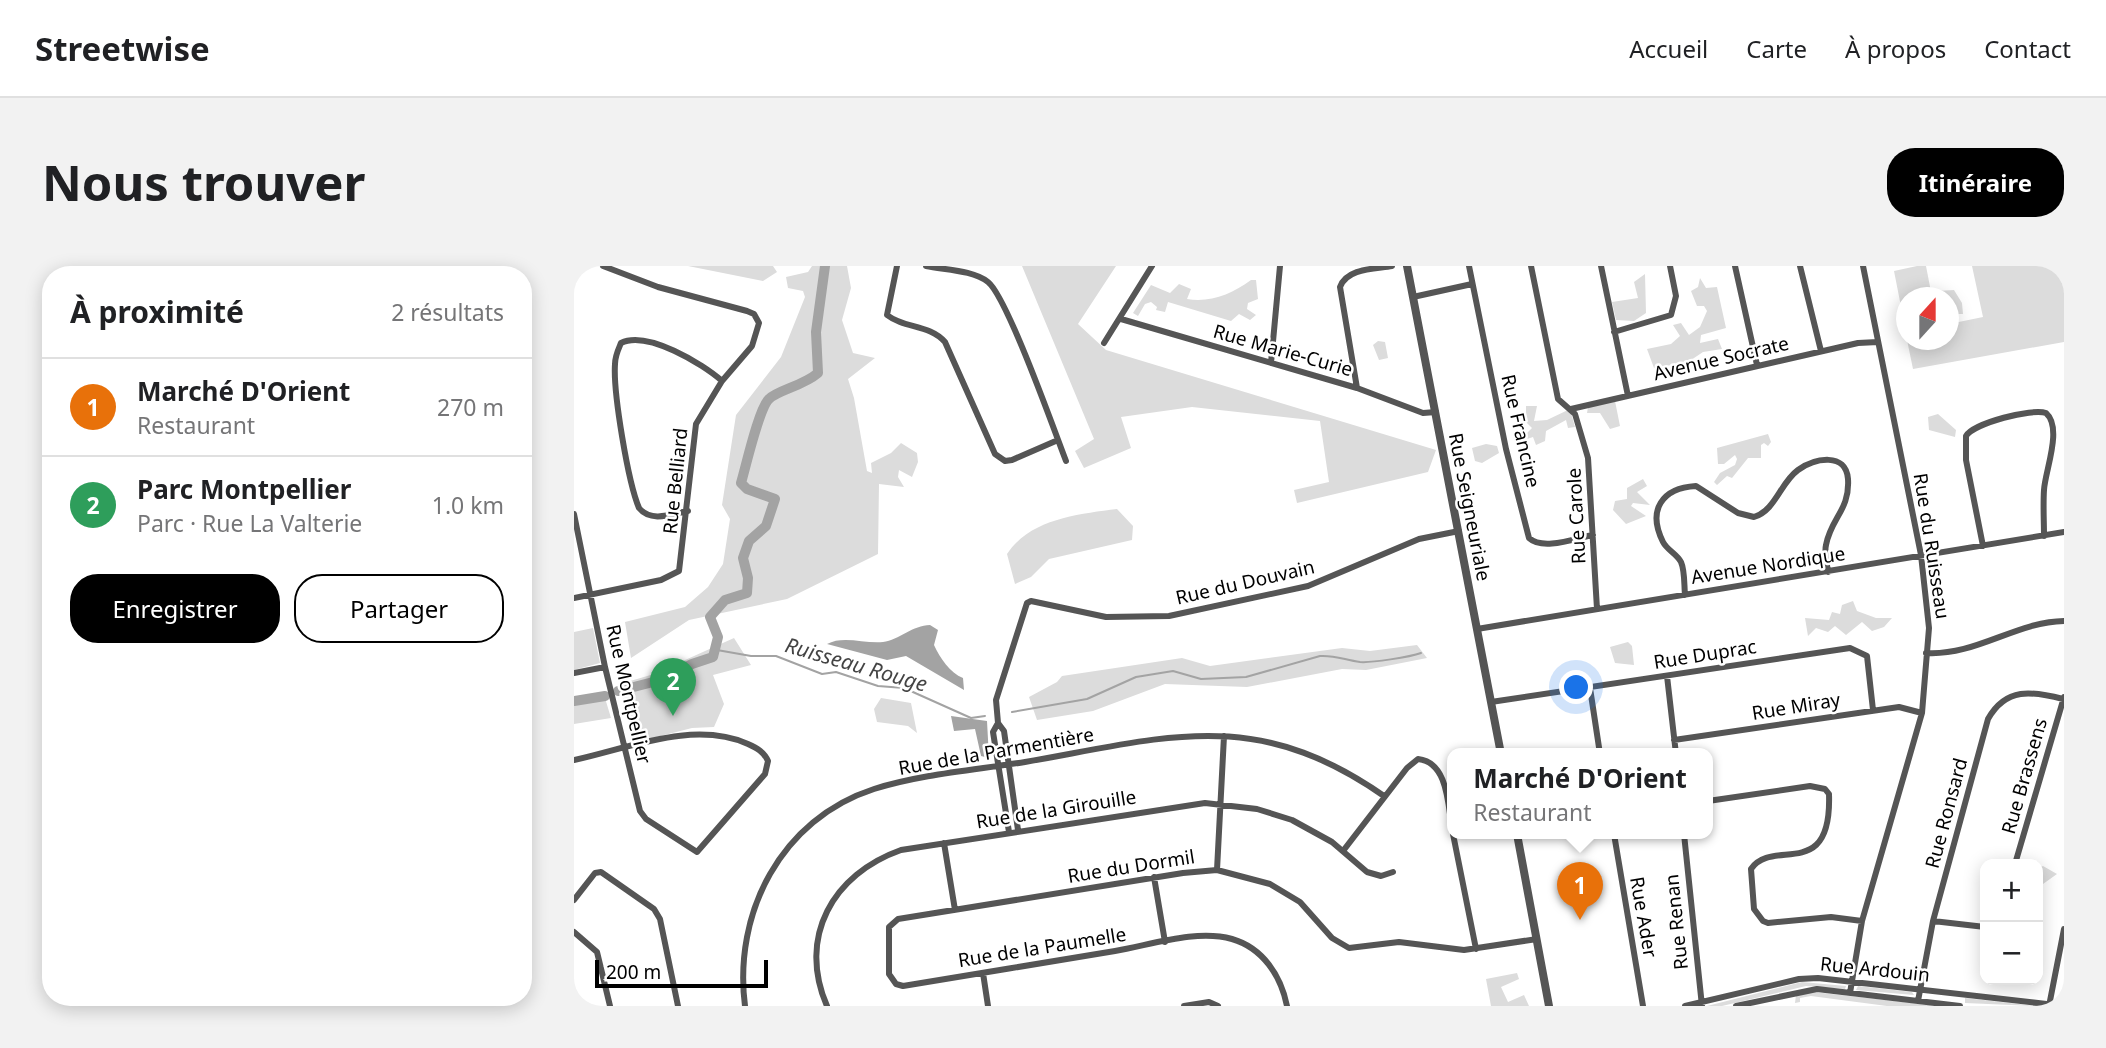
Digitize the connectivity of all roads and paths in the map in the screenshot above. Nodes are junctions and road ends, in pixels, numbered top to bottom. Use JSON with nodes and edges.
{"nodes":[{"id":1,"x":578,"y":266,"type":"edge"},
{"id":2,"x":603,"y":266,"type":"edge"},
{"id":3,"x":897,"y":266,"type":"edge"},
{"id":4,"x":926,"y":266,"type":"edge"},
{"id":5,"x":1152,"y":266,"type":"edge"},
{"id":6,"x":1280,"y":266,"type":"edge"},
{"id":7,"x":1392,"y":266,"type":"edge"},
{"id":8,"x":1407,"y":266,"type":"edge"},
{"id":9,"x":1469,"y":266,"type":"edge"},
{"id":10,"x":1531,"y":266,"type":"edge"},
{"id":11,"x":1601,"y":266,"type":"edge"},
{"id":12,"x":1670,"y":266,"type":"edge"},
{"id":13,"x":1735,"y":266,"type":"edge"},
{"id":14,"x":1800,"y":266,"type":"edge"},
{"id":15,"x":1863,"y":266,"type":"edge"},
{"id":16,"x":574,"y":277,"type":"edge"},
{"id":17,"x":1472,"y":284,"type":"junction"},
{"id":18,"x":1413,"y":297,"type":"junction"},
{"id":19,"x":1121,"y":319,"type":"junction"},
{"id":20,"x":1614,"y":332,"type":"junction"},
{"id":21,"x":1878,"y":342,"type":"junction"},
{"id":22,"x":1104,"y":344,"type":"dead end"},
{"id":23,"x":1821,"y":351,"type":"junction"},
{"id":24,"x":1271,"y":363,"type":"junction"},
{"id":25,"x":1757,"y":365,"type":"junction"},
{"id":26,"x":722,"y":381,"type":"junction"},
{"id":27,"x":1357,"y":388,"type":"junction"},
{"id":28,"x":1628,"y":396,"type":"junction"},
{"id":29,"x":1571,"y":409,"type":"junction"},
{"id":30,"x":1436,"y":412,"type":"junction"},
{"id":31,"x":1058,"y":440,"type":"junction"},
{"id":32,"x":1066,"y":461,"type":"dead end"},
{"id":33,"x":688,"y":511,"type":"junction"},
{"id":34,"x":574,"y":514,"type":"edge"},
{"id":35,"x":1459,"y":531,"type":"junction"},
{"id":36,"x":2064,"y":532,"type":"edge"},
{"id":37,"x":1593,"y":535,"type":"junction"},
{"id":38,"x":2045,"y":536,"type":"junction"},
{"id":39,"x":1983,"y":546,"type":"junction"},
{"id":40,"x":1921,"y":555,"type":"junction"},
{"id":41,"x":1828,"y":572,"type":"junction"},
{"id":42,"x":591,"y":594,"type":"junction"},
{"id":43,"x":1685,"y":595,"type":"junction"},
{"id":44,"x":574,"y":598,"type":"edge"},
{"id":45,"x":1597,"y":609,"type":"junction"},
{"id":46,"x":2064,"y":621,"type":"edge"},
{"id":47,"x":1477,"y":629,"type":"junction"},
{"id":48,"x":1926,"y":653,"type":"junction"},
{"id":49,"x":605,"y":667,"type":"junction"},
{"id":50,"x":574,"y":673,"type":"edge"},
{"id":51,"x":1667,"y":676,"type":"junction"},
{"id":52,"x":1590,"y":688,"type":"junction"},
{"id":53,"x":2064,"y":698,"type":"edge"},
{"id":54,"x":1491,"y":702,"type":"junction"},
{"id":55,"x":1873,"y":710,"type":"junction"},
{"id":56,"x":1922,"y":713,"type":"junction"},
{"id":57,"x":998,"y":723,"type":"junction"},
{"id":58,"x":1224,"y":736,"type":"junction"},
{"id":59,"x":1674,"y":740,"type":"junction"},
{"id":60,"x":626,"y":748,"type":"junction"},
{"id":61,"x":1500,"y":748,"type":"edge"},
{"id":62,"x":1599,"y":748,"type":"edge"},
{"id":63,"x":1675,"y":748,"type":"edge"},
{"id":64,"x":574,"y":760,"type":"edge"},
{"id":65,"x":1008,"y":764,"type":"junction"},
{"id":66,"x":998,"y":766,"type":"junction"},
{"id":67,"x":1384,"y":796,"type":"junction"},
{"id":68,"x":1713,"y":800,"type":"edge"},
{"id":69,"x":1447,"y":803,"type":"edge"},
{"id":70,"x":1220,"y":804,"type":"junction"},
{"id":71,"x":1018,"y":830,"type":"junction"},
{"id":72,"x":1009,"y":832,"type":"junction"},
{"id":73,"x":1454,"y":839,"type":"edge"},
{"id":74,"x":1518,"y":839,"type":"edge"},
{"id":75,"x":1615,"y":839,"type":"edge"},
{"id":76,"x":1684,"y":839,"type":"edge"},
{"id":77,"x":944,"y":843,"type":"junction"},
{"id":78,"x":1343,"y":851,"type":"junction"},
{"id":79,"x":2016,"y":859,"type":"edge"},
{"id":80,"x":1217,"y":870,"type":"junction"},
{"id":81,"x":1393,"y":872,"type":"dead end"},
{"id":82,"x":1154,"y":877,"type":"junction"},
{"id":83,"x":574,"y":900,"type":"edge"},
{"id":84,"x":955,"y":910,"type":"junction"},
{"id":85,"x":1863,"y":921,"type":"junction"},
{"id":86,"x":1933,"y":921,"type":"junction"},
{"id":87,"x":1980,"y":926,"type":"edge"},
{"id":88,"x":2064,"y":930,"type":"edge"},
{"id":89,"x":574,"y":932,"type":"edge"},
{"id":90,"x":1537,"y":939,"type":"junction"},
{"id":91,"x":1165,"y":942,"type":"junction"},
{"id":92,"x":1476,"y":949,"type":"junction"},
{"id":93,"x":983,"y":973,"type":"junction"},
{"id":94,"x":1851,"y":982,"type":"junction"},
{"id":95,"x":1919,"y":989,"type":"junction"},
{"id":96,"x":1850,"y":993,"type":"junction"},
{"id":97,"x":1957,"y":994,"type":"junction"},
{"id":98,"x":1918,"y":1001,"type":"junction"},
{"id":99,"x":1701,"y":1004,"type":"edge"},
{"id":100,"x":2049,"y":1005,"type":"edge"},
{"id":101,"x":610,"y":1006,"type":"edge"},
{"id":102,"x":678,"y":1006,"type":"edge"},
{"id":103,"x":744,"y":1006,"type":"edge"},
{"id":104,"x":827,"y":1006,"type":"edge"},
{"id":105,"x":988,"y":1006,"type":"edge"},
{"id":106,"x":1184,"y":1006,"type":"edge"},
{"id":107,"x":1218,"y":1006,"type":"edge"},
{"id":108,"x":1287,"y":1006,"type":"edge"},
{"id":109,"x":1549,"y":1006,"type":"edge"},
{"id":110,"x":1643,"y":1006,"type":"edge"},
{"id":111,"x":1685,"y":1006,"type":"edge"},
{"id":112,"x":1736,"y":1006,"type":"edge"},
{"id":113,"x":1957,"y":1006,"type":"edge"},
{"id":114,"x":2064,"y":1006,"type":"edge"}],
"edges":[{"from":1,"to":16,"type":"street"},
{"from":2,"to":26,"type":"street","name":"Rue Belliard"},
{"from":3,"to":31,"type":"street"},
{"from":4,"to":31,"type":"street"},
{"from":5,"to":19,"type":"street"},
{"from":6,"to":24,"type":"street"},
{"from":7,"to":27,"type":"street"},
{"from":8,"to":18,"type":"street","name":"Rue Seigneuriale"},
{"from":9,"to":17,"type":"street","name":"Rue Francine"},
{"from":10,"to":29,"type":"street","name":"Rue Carole"},
{"from":11,"to":20,"type":"street"},
{"from":12,"to":20,"type":"street"},
{"from":13,"to":25,"type":"street"},
{"from":14,"to":23,"type":"street"},
{"from":15,"to":21,"type":"street","name":"Rue du Ruisseau"},
{"from":17,"to":18,"type":"street"},
{"from":17,"to":37,"type":"street","name":"Rue Francine"},
{"from":18,"to":30,"type":"street","name":"Rue Seigneuriale"},
{"from":19,"to":22,"type":"street"},
{"from":19,"to":24,"type":"street","name":"Rue Marie-Curie"},
{"from":20,"to":28,"type":"street"},
{"from":21,"to":23,"type":"street","name":"Avenue Socrate"},
{"from":21,"to":40,"type":"street","name":"Rue du Ruisseau"},
{"from":23,"to":25,"type":"street","name":"Avenue Socrate"},
{"from":24,"to":27,"type":"street","name":"Rue Marie-Curie"},
{"from":25,"to":28,"type":"street","name":"Avenue Socrate"},
{"from":26,"to":33,"type":"street","name":"Rue Belliard"},
{"from":26,"to":33,"type":"street"},
{"from":27,"to":30,"type":"street","name":"Rue Marie-Curie"},
{"from":28,"to":29,"type":"street","name":"Avenue Socrate"},
{"from":29,"to":37,"type":"street","name":"Rue Carole"},
{"from":30,"to":35,"type":"street","name":"Rue Seigneuriale"},
{"from":31,"to":32,"type":"street"},
{"from":33,"to":42,"type":"street","name":"Rue Belliard"},
{"from":34,"to":42,"type":"street","name":"Rue Montpellier"},
{"from":35,"to":47,"type":"street","name":"Rue Seigneuriale"},
{"from":35,"to":57,"type":"street","name":"Rue du Douvain"},
{"from":36,"to":38,"type":"street","name":"Avenue Nordique"},
{"from":37,"to":45,"type":"street","name":"Rue Carole"},
{"from":38,"to":39,"type":"street","name":"Avenue Nordique"},
{"from":38,"to":39,"type":"street"},
{"from":39,"to":40,"type":"street","name":"Avenue Nordique"},
{"from":40,"to":41,"type":"street","name":"Avenue Nordique"},
{"from":40,"to":48,"type":"street","name":"Rue du Ruisseau"},
{"from":41,"to":43,"type":"street","name":"Avenue Nordique"},
{"from":41,"to":43,"type":"street"},
{"from":42,"to":44,"type":"street"},
{"from":42,"to":49,"type":"street","name":"Rue Montpellier"},
{"from":43,"to":45,"type":"street","name":"Avenue Nordique"},
{"from":45,"to":47,"type":"street","name":"Avenue Nordique"},
{"from":46,"to":48,"type":"street"},
{"from":47,"to":54,"type":"street","name":"Rue Seigneuriale"},
{"from":48,"to":56,"type":"street","name":"Rue du Ruisseau"},
{"from":49,"to":50,"type":"street"},
{"from":49,"to":60,"type":"street","name":"Rue Montpellier"},
{"from":51,"to":52,"type":"street","name":"Rue Duprac"},
{"from":51,"to":55,"type":"street","name":"Rue Duprac"},
{"from":51,"to":59,"type":"street"},
{"from":52,"to":54,"type":"street","name":"Rue Duprac"},
{"from":52,"to":62,"type":"street"},
{"from":53,"to":79,"type":"street","name":"Rue Brassens"},
{"from":53,"to":86,"type":"street","name":"Rue Ronsard"},
{"from":54,"to":61,"type":"street","name":"Rue Seigneuriale"},
{"from":55,"to":56,"type":"street","name":"Rue Miray"},
{"from":55,"to":59,"type":"street","name":"Rue Miray"},
{"from":56,"to":85,"type":"street","name":"Rue du Ruisseau"},
{"from":57,"to":65,"type":"street"},
{"from":57,"to":66,"type":"street"},
{"from":58,"to":65,"type":"street","name":"Rue de la Parmentière"},
{"from":58,"to":67,"type":"street","name":"Rue de la Parmentière"},
{"from":58,"to":70,"type":"street"},
{"from":59,"to":63,"type":"street"},
{"from":60,"to":60,"type":"street","name":"Rue Montpellier"},
{"from":60,"to":64,"type":"street"},
{"from":65,"to":66,"type":"street","name":"Rue de la Parmentière"},
{"from":65,"to":71,"type":"street"},
{"from":66,"to":72,"type":"street"},
{"from":66,"to":103,"type":"street","name":"Rue de la Parmentière"},
{"from":67,"to":69,"type":"street"},
{"from":67,"to":78,"type":"street"},
{"from":68,"to":85,"type":"street"},
{"from":70,"to":71,"type":"street","name":"Rue de la Girouille"},
{"from":70,"to":78,"type":"street","name":"Rue de la Girouille"},
{"from":70,"to":80,"type":"street"},
{"from":71,"to":72,"type":"street","name":"Rue de la Girouille"},
{"from":72,"to":77,"type":"street","name":"Rue de la Girouille"},
{"from":73,"to":92,"type":"street"},
{"from":74,"to":90,"type":"street"},
{"from":75,"to":110,"type":"street","name":"Rue Ader"},
{"from":76,"to":99,"type":"street","name":"Rue Renan"},
{"from":77,"to":84,"type":"street"},
{"from":77,"to":104,"type":"street","name":"Rue de la Girouille"},
{"from":78,"to":81,"type":"street","name":"Rue de la Girouille"},
{"from":80,"to":82,"type":"street","name":"Rue du Dormil"},
{"from":80,"to":92,"type":"street","name":"Rue du Dormil"},
{"from":82,"to":84,"type":"street","name":"Rue du Dormil"},
{"from":82,"to":91,"type":"street"},
{"from":83,"to":102,"type":"street"},
{"from":84,"to":93,"type":"street","name":"Rue de la Paumelle"},
{"from":85,"to":94,"type":"street","name":"Rue du Ruisseau"},
{"from":86,"to":87,"type":"street"},
{"from":86,"to":95,"type":"street","name":"Rue Ronsard"},
{"from":88,"to":100,"type":"street"},
{"from":89,"to":101,"type":"street"},
{"from":90,"to":92,"type":"street","name":"Rue du Dormil"},
{"from":90,"to":109,"type":"street"},
{"from":91,"to":93,"type":"street","name":"Rue de la Paumelle"},
{"from":91,"to":108,"type":"street","name":"Rue de la Paumelle"},
{"from":93,"to":105,"type":"street"},
{"from":94,"to":95,"type":"street","name":"Rue Ardouin"},
{"from":94,"to":96,"type":"street","name":"Rue du Ruisseau"},
{"from":94,"to":99,"type":"street","name":"Rue Ardouin"},
{"from":95,"to":97,"type":"street","name":"Rue Ardouin"},
{"from":95,"to":98,"type":"street","name":"Rue Ronsard"},
{"from":96,"to":98,"type":"street","name":"Rue Ardouin"},
{"from":96,"to":112,"type":"street","name":"Rue Ardouin"},
{"from":97,"to":100,"type":"street","name":"Rue Ardouin"},
{"from":97,"to":113,"type":"street"},
{"from":98,"to":113,"type":"street","name":"Rue Ardouin"},
{"from":99,"to":111,"type":"street","name":"Rue Ardouin"},
{"from":100,"to":114,"type":"street","name":"Rue Ardouin"},
{"from":106,"to":107,"type":"street"}]}
